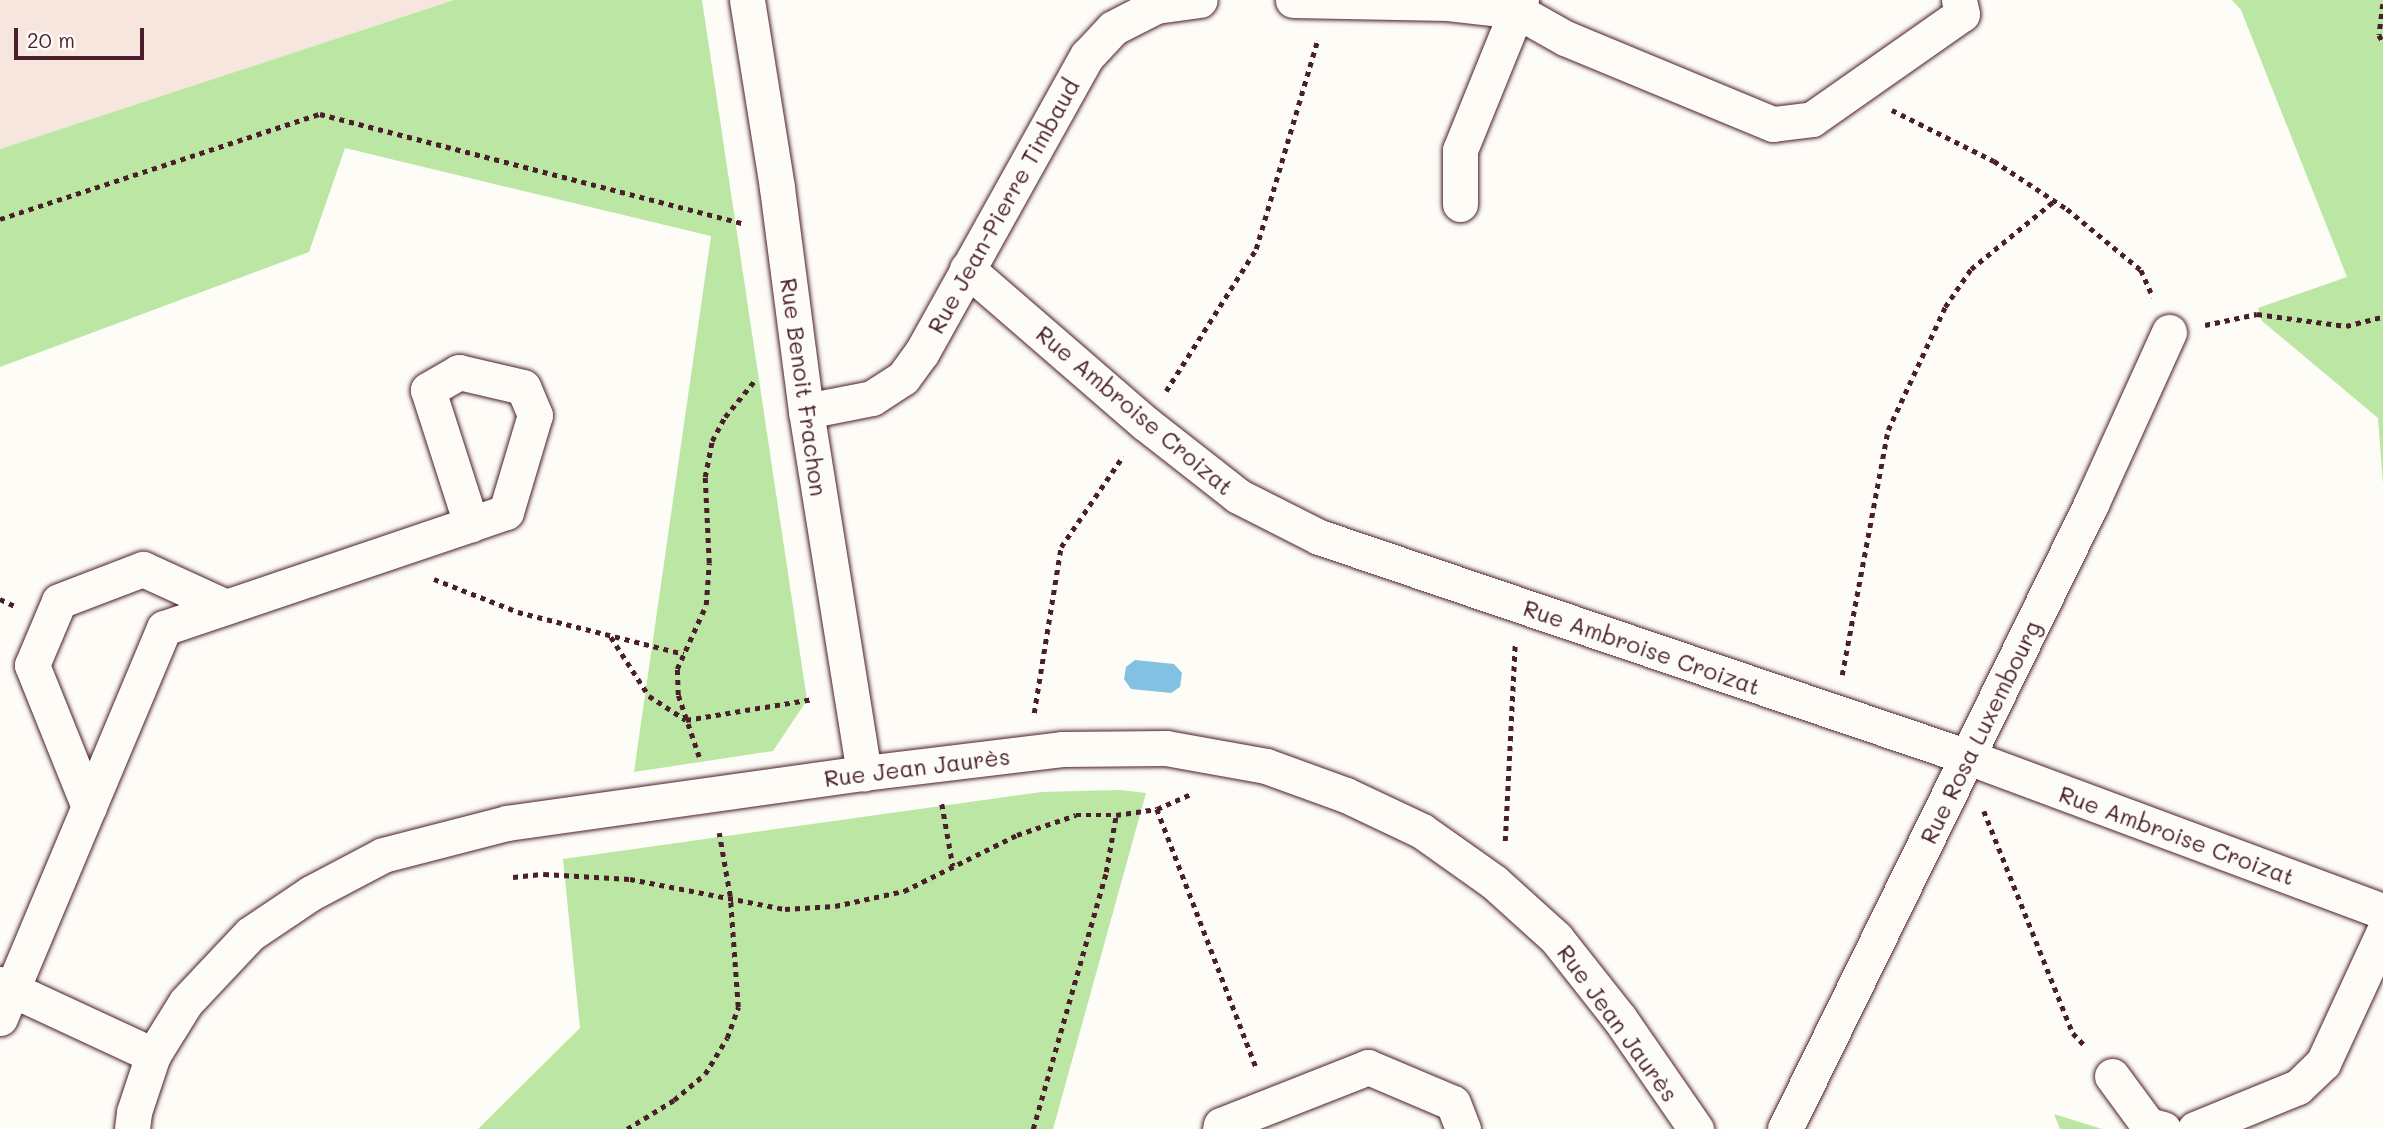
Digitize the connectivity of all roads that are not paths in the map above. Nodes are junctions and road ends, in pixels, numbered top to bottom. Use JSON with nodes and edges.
{"nodes":[{"id":1,"x":747,"y":0,"type":"edge"},
{"id":2,"x":1200,"y":0,"type":"edge"},
{"id":3,"x":1293,"y":0,"type":"edge"},
{"id":4,"x":1959,"y":0,"type":"edge"},
{"id":5,"x":1336,"y":1,"type":"edge"},
{"id":6,"x":1519,"y":6,"type":"edge"},
{"id":7,"x":1461,"y":204,"type":"dead end"},
{"id":8,"x":967,"y":269,"type":"junction"},
{"id":9,"x":2169,"y":332,"type":"road end"},
{"id":10,"x":806,"y":411,"type":"junction"},
{"id":11,"x":471,"y":524,"type":"dead end"},
{"id":12,"x":226,"y":607,"type":"junction"},
{"id":13,"x":1968,"y":757,"type":"junction"},
{"id":14,"x":864,"y":773,"type":"junction"},
{"id":15,"x":89,"y":807,"type":"junction"},
{"id":16,"x":2383,"y":911,"type":"edge"},
{"id":17,"x":2383,"y":933,"type":"edge"},
{"id":18,"x":4,"y":997,"type":"edge"},
{"id":19,"x":153,"y":1055,"type":"junction"},
{"id":20,"x":2112,"y":1076,"type":"road end"},
{"id":21,"x":132,"y":1129,"type":"edge"},
{"id":22,"x":1220,"y":1129,"type":"edge"},
{"id":23,"x":1463,"y":1129,"type":"edge"},
{"id":24,"x":1696,"y":1129,"type":"edge"},
{"id":25,"x":1785,"y":1129,"type":"edge"},
{"id":26,"x":2163,"y":1129,"type":"edge"},
{"id":27,"x":2195,"y":1129,"type":"edge"}],
"edges":[{"from":1,"to":10,"type":"street","name":"Rue Benoit Frachon"},
{"from":2,"to":8,"type":"street","name":"Rue Jean-Pierre Timbaud"},
{"from":3,"to":5,"type":"street"},
{"from":4,"to":6,"type":"street"},
{"from":5,"to":6,"type":"street"},
{"from":6,"to":7,"type":"street"},
{"from":8,"to":10,"type":"street","name":"Rue Jean-Pierre Timbaud"},
{"from":8,"to":13,"type":"street","name":"Rue Ambroise Croizat"},
{"from":9,"to":13,"type":"street","name":"Rue Rosa Luxembourg"},
{"from":10,"to":14,"type":"street","name":"Rue Benoit Frachon"},
{"from":11,"to":12,"type":"street"},
{"from":12,"to":15,"type":"street"},
{"from":12,"to":15,"type":"street"},
{"from":13,"to":16,"type":"street","name":"Rue Ambroise Croizat"},
{"from":13,"to":25,"type":"street","name":"Rue Rosa Luxembourg"},
{"from":14,"to":19,"type":"street","name":"Rue Jean Jaurès"},
{"from":14,"to":24,"type":"street","name":"Rue Jean Jaurès"},
{"from":15,"to":18,"type":"street"},
{"from":17,"to":27,"type":"street"},
{"from":18,"to":19,"type":"street"},
{"from":19,"to":21,"type":"street","name":"Rue Jean Jaurès"},
{"from":20,"to":26,"type":"street"},
{"from":22,"to":23,"type":"street"}]}
